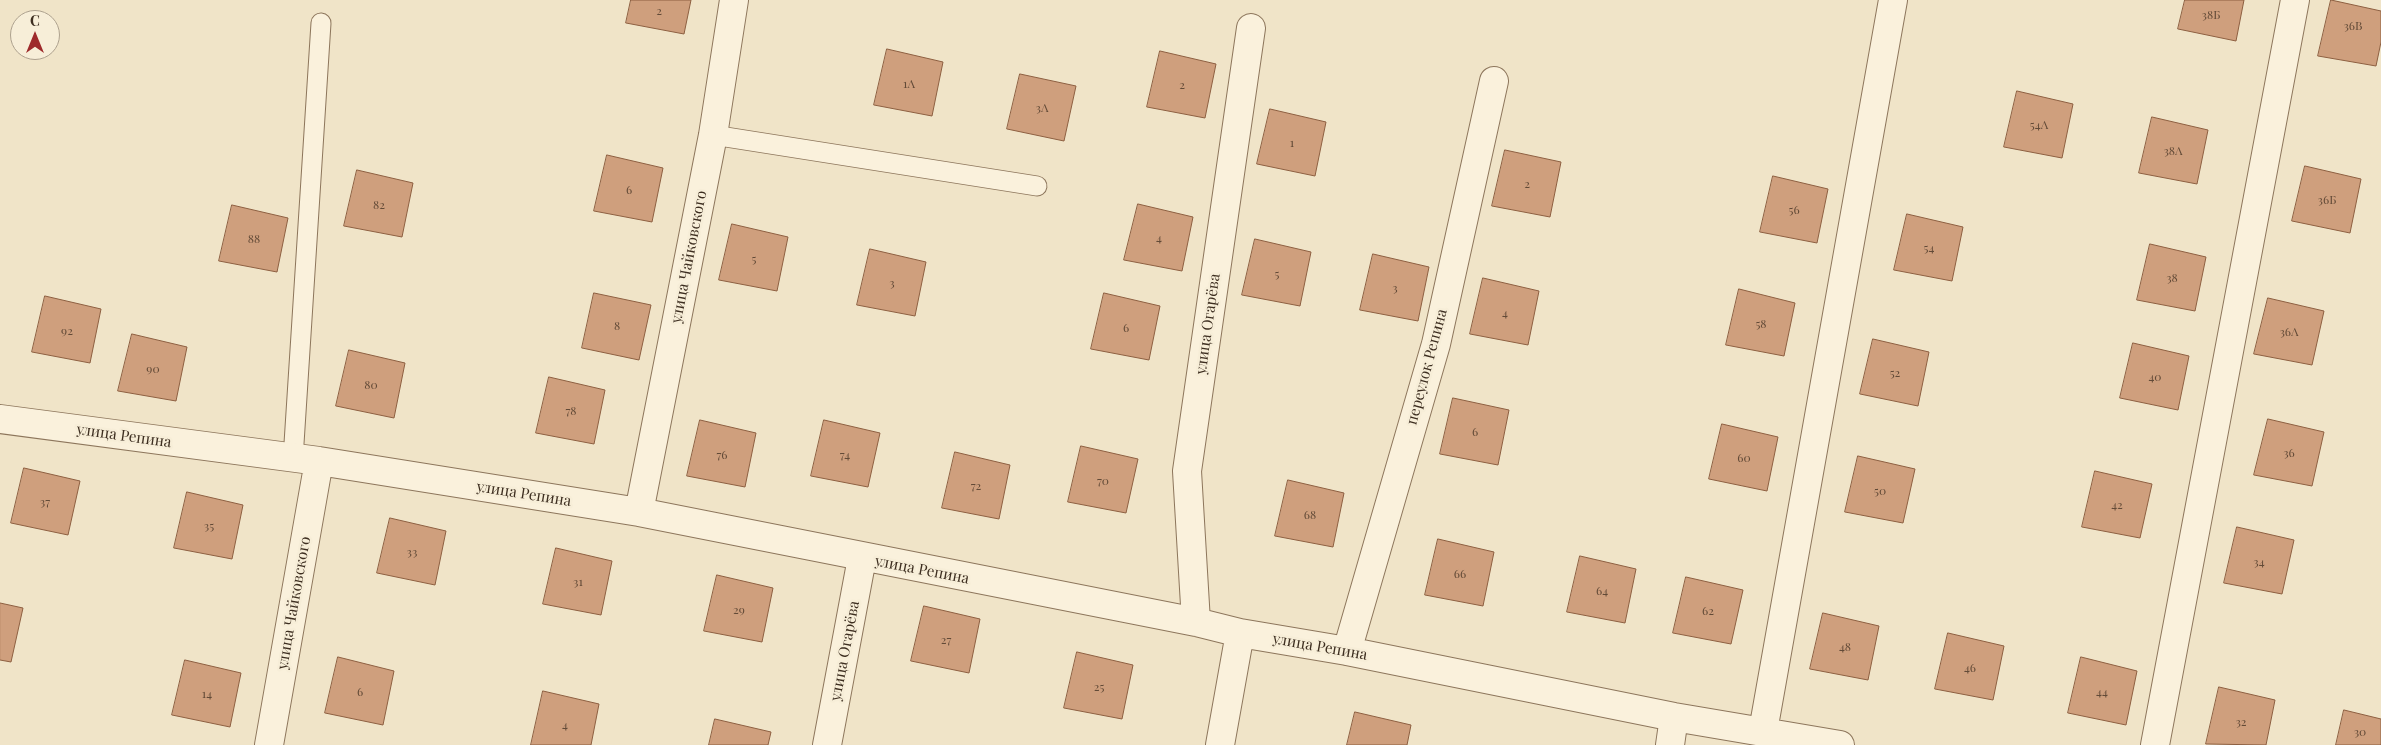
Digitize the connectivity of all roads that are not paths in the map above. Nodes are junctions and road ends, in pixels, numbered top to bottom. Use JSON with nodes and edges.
{"nodes":[{"id":1,"x":734,"y":0,"type":"edge"},
{"id":2,"x":1893,"y":0,"type":"edge"},
{"id":3,"x":2295,"y":0,"type":"edge"},
{"id":4,"x":321,"y":23,"type":"dead end"},
{"id":5,"x":1251,"y":28,"type":"dead end"},
{"id":6,"x":1494,"y":81,"type":"dead end"},
{"id":7,"x":713,"y":135,"type":"junction"},
{"id":8,"x":1037,"y":186,"type":"dead end"},
{"id":9,"x":0,"y":419,"type":"edge"},
{"id":10,"x":306,"y":460,"type":"junction"},
{"id":11,"x":639,"y":512,"type":"junction"},
{"id":12,"x":862,"y":558,"type":"junction"},
{"id":13,"x":1196,"y":622,"type":"junction"},
{"id":14,"x":1240,"y":633,"type":"junction"},
{"id":15,"x":1347,"y":651,"type":"junction"},
{"id":16,"x":1674,"y":717,"type":"junction"},
{"id":17,"x":1763,"y":731,"type":"junction"},
{"id":18,"x":268,"y":745,"type":"edge"},
{"id":19,"x":827,"y":745,"type":"edge"},
{"id":20,"x":1220,"y":745,"type":"edge"},
{"id":21,"x":1670,"y":745,"type":"edge"},
{"id":22,"x":1840,"y":745,"type":"edge"},
{"id":23,"x":2155,"y":745,"type":"edge"}],
"edges":[{"from":1,"to":7,"type":"street","name":"улица Чайковского"},
{"from":2,"to":17,"type":"street"},
{"from":3,"to":23,"type":"street"},
{"from":4,"to":10,"type":"lane"},
{"from":5,"to":13,"type":"street","name":"улица Огарёва"},
{"from":6,"to":15,"type":"street","name":"переулок Репина"},
{"from":7,"to":8,"type":"lane"},
{"from":7,"to":11,"type":"street","name":"улица Чайковского"},
{"from":9,"to":10,"type":"street","name":"улица Репина"},
{"from":10,"to":11,"type":"street","name":"улица Репина"},
{"from":10,"to":18,"type":"street","name":"улица Чайковского"},
{"from":11,"to":12,"type":"street","name":"улица Репина"},
{"from":12,"to":13,"type":"street","name":"улица Репина"},
{"from":12,"to":19,"type":"street","name":"улица Огарёва"},
{"from":13,"to":14,"type":"street","name":"улица Репина"},
{"from":14,"to":15,"type":"street","name":"улица Репина"},
{"from":14,"to":20,"type":"street"},
{"from":15,"to":16,"type":"street","name":"улица Репина"},
{"from":16,"to":17,"type":"street","name":"улица Репина"},
{"from":16,"to":21,"type":"street"},
{"from":17,"to":22,"type":"street","name":"улица Репина"}]}
